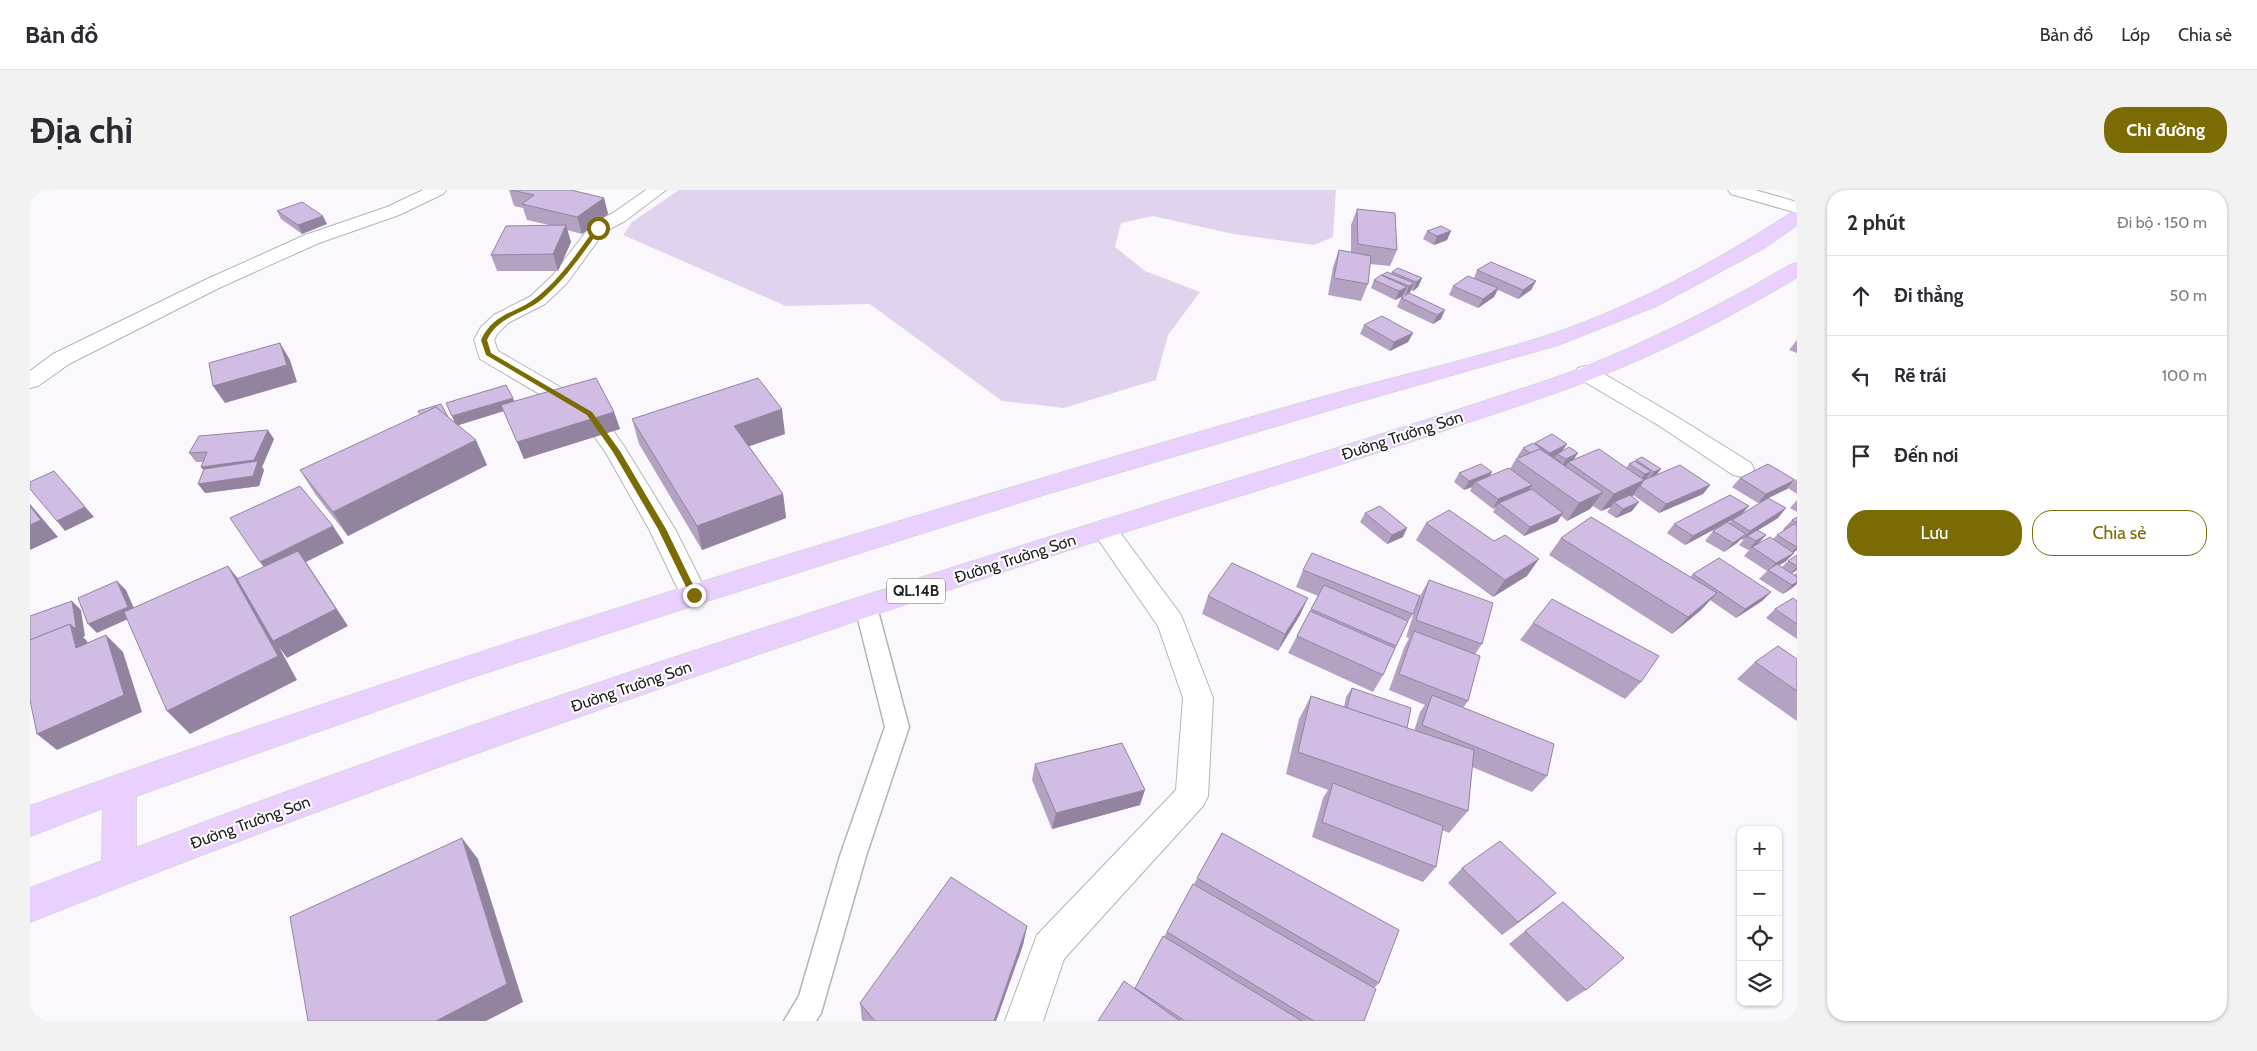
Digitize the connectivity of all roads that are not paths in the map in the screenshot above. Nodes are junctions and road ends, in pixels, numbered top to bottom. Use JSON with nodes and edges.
{"nodes":[{"id":1,"x":437,"y":190,"type":"edge"},
{"id":2,"x":657,"y":190,"type":"edge"},
{"id":3,"x":1737,"y":190,"type":"edge"},
{"id":4,"x":1797,"y":208,"type":"edge"},
{"id":5,"x":1797,"y":217,"type":"edge"},
{"id":6,"x":1797,"y":269,"type":"edge"},
{"id":7,"x":1586,"y":373,"type":"junction"},
{"id":8,"x":30,"y":380,"type":"edge"},
{"id":9,"x":1742,"y":469,"type":"dead end"},
{"id":10,"x":1104,"y":529,"type":"junction"},
{"id":11,"x":694,"y":595,"type":"junction"},
{"id":12,"x":866,"y":607,"type":"junction"},
{"id":13,"x":120,"y":788,"type":"junction"},
{"id":14,"x":30,"y":821,"type":"edge"},
{"id":15,"x":118,"y":870,"type":"junction"},
{"id":16,"x":30,"y":905,"type":"edge"},
{"id":17,"x":799,"y":1021,"type":"edge"},
{"id":18,"x":1024,"y":1021,"type":"edge"}],
"edges":[{"from":1,"to":8,"type":"street"},
{"from":2,"to":11,"type":"street"},
{"from":3,"to":4,"type":"street"},
{"from":5,"to":11,"type":"highway"},
{"from":6,"to":7,"type":"highway","name":"Đường Trường Sơn","number":"QL.14B"},
{"from":7,"to":9,"type":"street"},
{"from":7,"to":10,"type":"highway","name":"Đường Trường Sơn","number":"QL.14B"},
{"from":10,"to":12,"type":"highway","name":"Đường Trường Sơn","number":"QL.14B"},
{"from":10,"to":18,"type":"street"},
{"from":11,"to":13,"type":"highway"},
{"from":12,"to":15,"type":"highway","name":"Đường Trường Sơn","number":"QL.14B"},
{"from":12,"to":17,"type":"lane"},
{"from":13,"to":14,"type":"highway"},
{"from":13,"to":15,"type":"highway"},
{"from":15,"to":16,"type":"highway","name":"Đường Trường Sơn","number":"QL.14B"}]}
